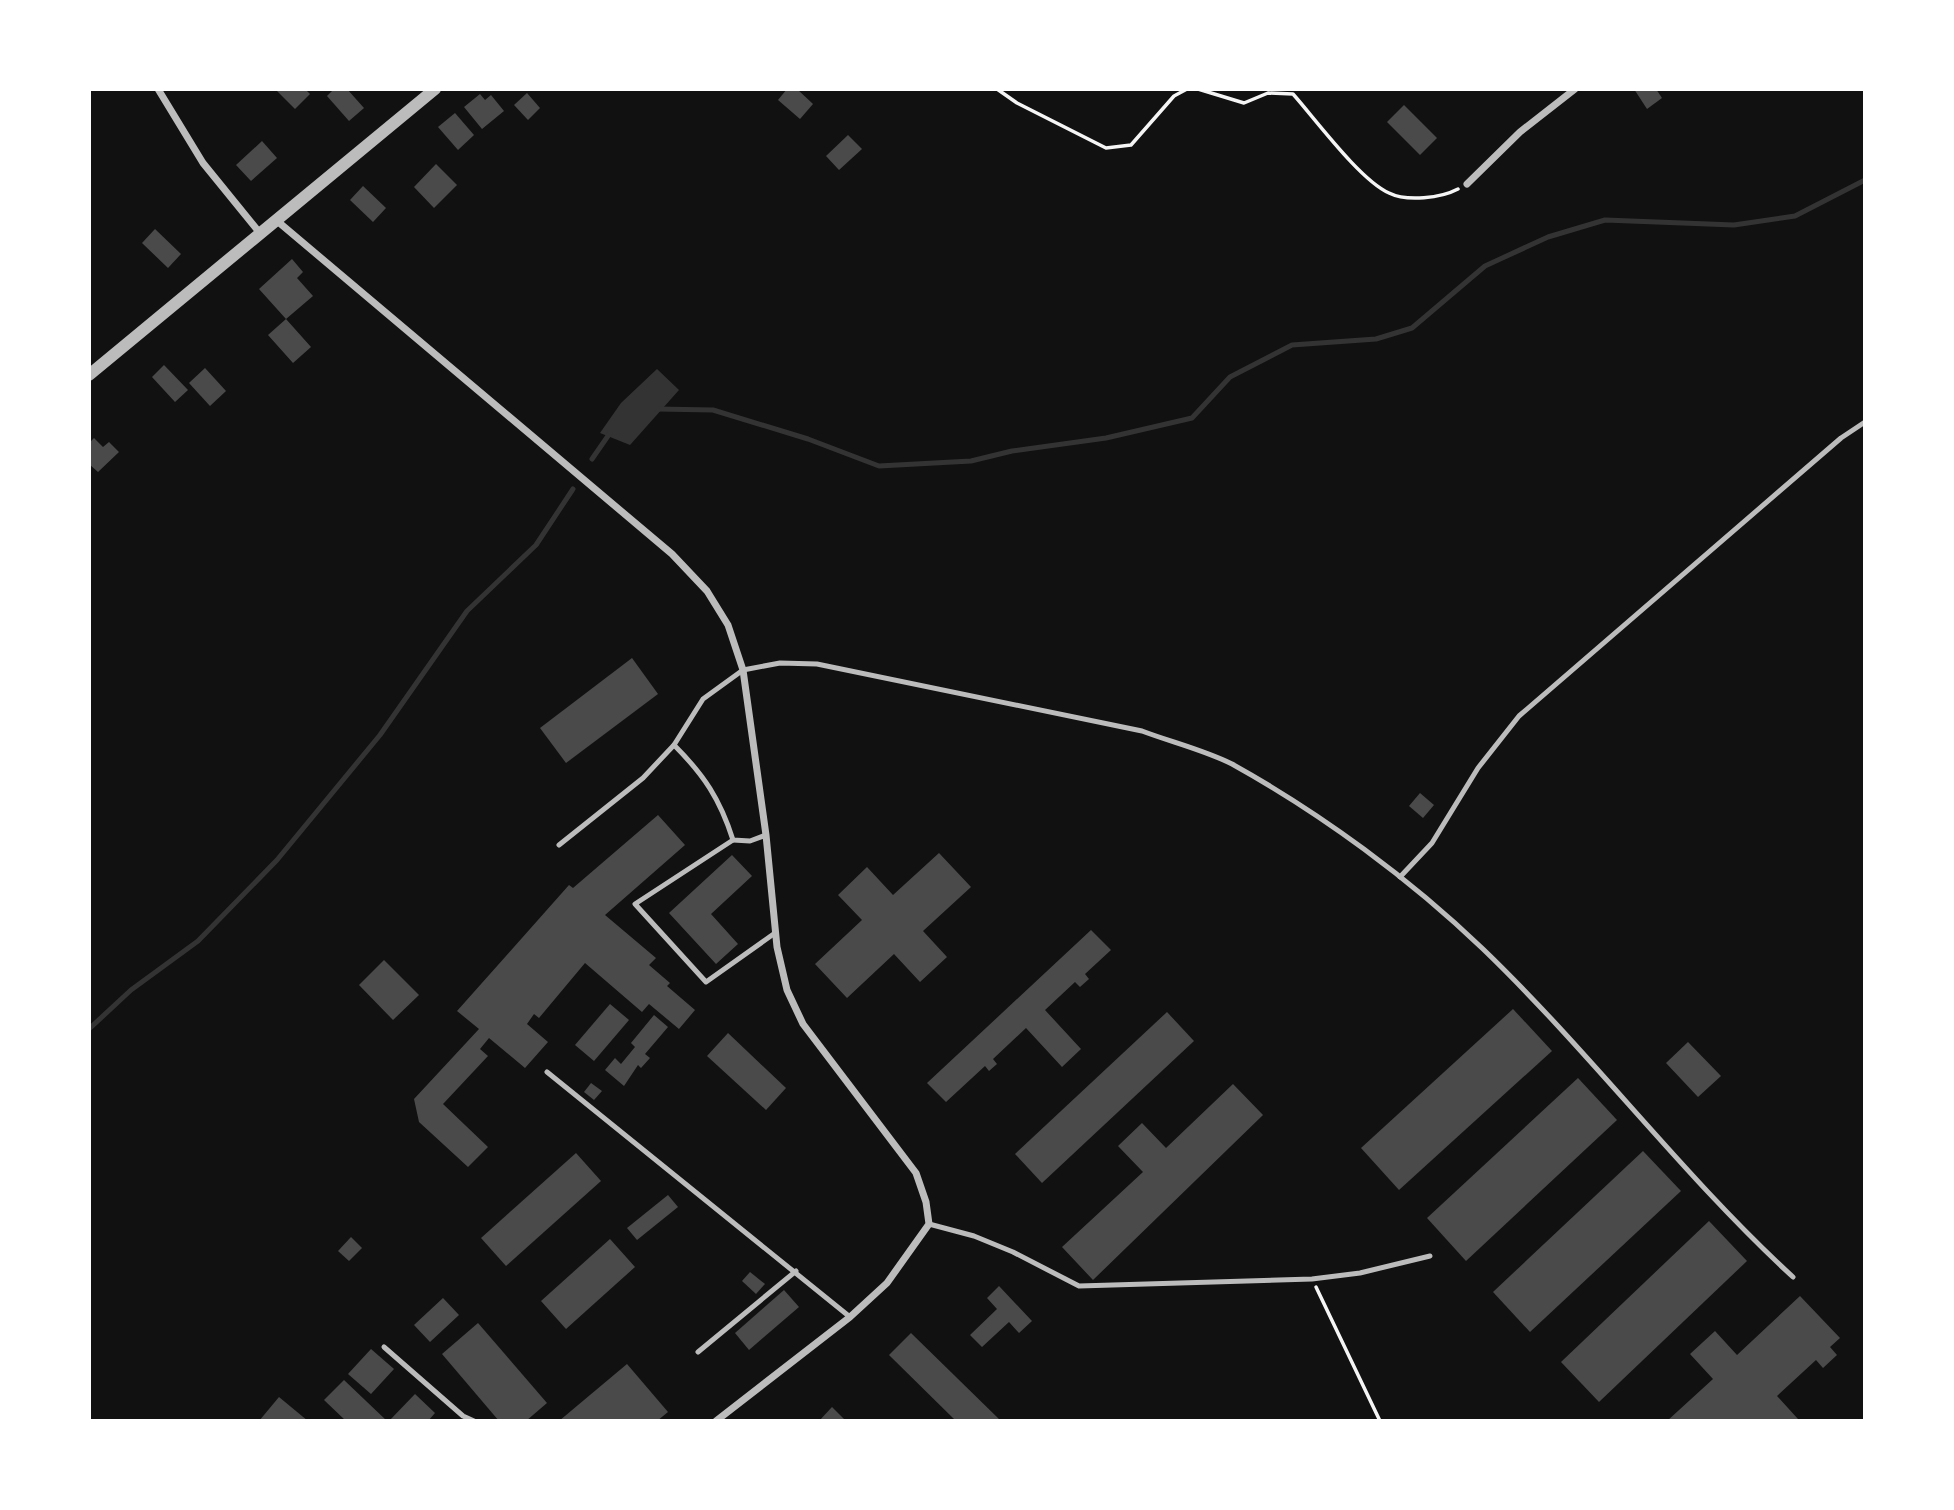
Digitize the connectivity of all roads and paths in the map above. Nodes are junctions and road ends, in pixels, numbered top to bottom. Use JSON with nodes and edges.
{"nodes":[{"id":1,"x":158,"y":89,"type":"edge"},
{"id":2,"x":435,"y":89,"type":"edge"},
{"id":3,"x":996,"y":89,"type":"edge"},
{"id":4,"x":1187,"y":89,"type":"edge"},
{"id":5,"x":1198,"y":89,"type":"edge"},
{"id":6,"x":1575,"y":89,"type":"edge"},
{"id":7,"x":1467,"y":184,"type":"joint"},
{"id":8,"x":274,"y":219,"type":"junction"},
{"id":9,"x":259,"y":232,"type":"junction"},
{"id":10,"x":89,"y":374,"type":"edge"},
{"id":11,"x":1865,"y":422,"type":"edge"},
{"id":12,"x":743,"y":670,"type":"junction"},
{"id":13,"x":674,"y":744,"type":"junction"},
{"id":14,"x":766,"y":835,"type":"junction"},
{"id":15,"x":733,"y":840,"type":"junction"},
{"id":16,"x":559,"y":845,"type":"dead end"},
{"id":17,"x":1400,"y":877,"type":"junction"},
{"id":18,"x":775,"y":933,"type":"junction"},
{"id":19,"x":547,"y":1072,"type":"dead end"},
{"id":20,"x":929,"y":1224,"type":"junction"},
{"id":21,"x":1430,"y":1256,"type":"dead end"},
{"id":22,"x":796,"y":1271,"type":"junction"},
{"id":23,"x":1793,"y":1277,"type":"dead end"},
{"id":24,"x":1312,"y":1279,"type":"junction"},
{"id":25,"x":850,"y":1317,"type":"junction"},
{"id":26,"x":384,"y":1348,"type":"dead end"},
{"id":27,"x":698,"y":1352,"type":"dead end"},
{"id":28,"x":474,"y":1421,"type":"edge"},
{"id":29,"x":716,"y":1421,"type":"edge"},
{"id":30,"x":1380,"y":1421,"type":"edge"}],
"edges":[{"from":1,"to":9,"type":"street"},
{"from":2,"to":8,"type":"street"},
{"from":3,"to":4,"type":"path"},
{"from":5,"to":7,"type":"path"},
{"from":6,"to":7,"type":"street"},
{"from":8,"to":9,"type":"street"},
{"from":8,"to":12,"type":"street"},
{"from":9,"to":10,"type":"street"},
{"from":11,"to":17,"type":"lane"},
{"from":12,"to":13,"type":"lane"},
{"from":12,"to":14,"type":"street"},
{"from":12,"to":17,"type":"lane"},
{"from":13,"to":15,"type":"lane"},
{"from":13,"to":16,"type":"lane"},
{"from":14,"to":15,"type":"lane"},
{"from":14,"to":18,"type":"street"},
{"from":15,"to":18,"type":"lane"},
{"from":17,"to":23,"type":"lane"},
{"from":18,"to":20,"type":"street"},
{"from":19,"to":22,"type":"lane"},
{"from":20,"to":24,"type":"lane"},
{"from":20,"to":25,"type":"street"},
{"from":21,"to":24,"type":"lane"},
{"from":22,"to":25,"type":"lane"},
{"from":22,"to":27,"type":"lane"},
{"from":24,"to":30,"type":"path"},
{"from":25,"to":29,"type":"street"},
{"from":26,"to":28,"type":"lane"}]}
